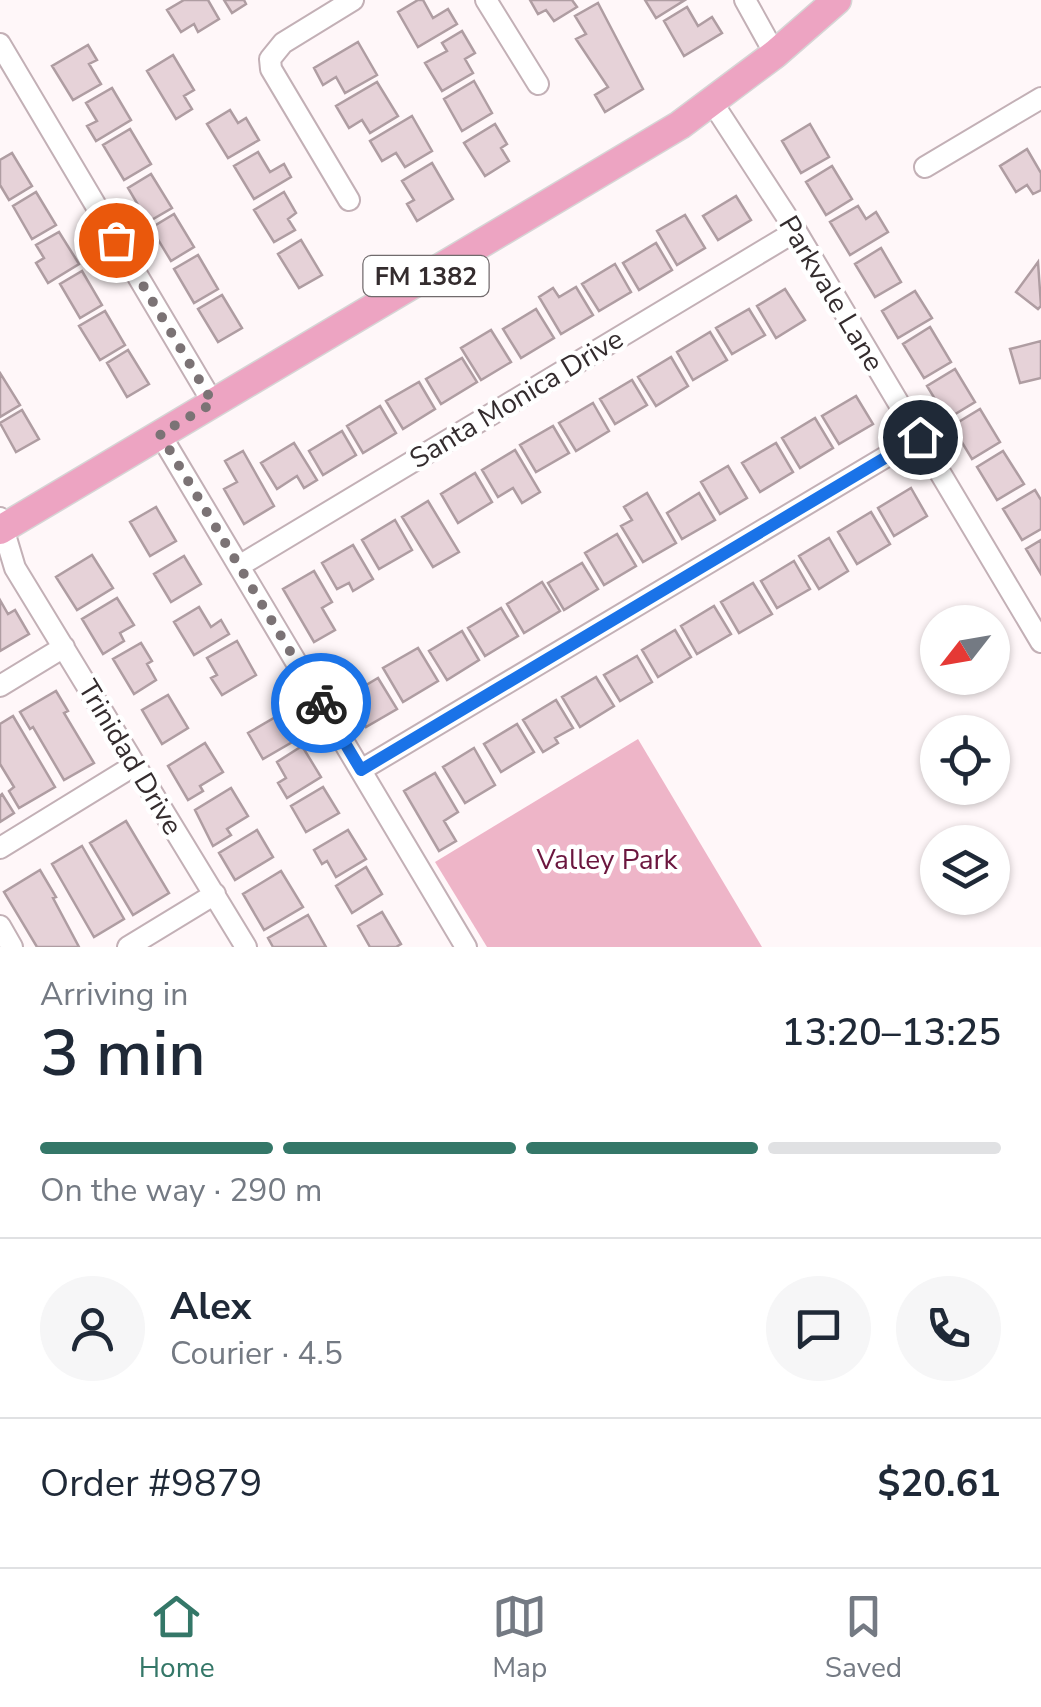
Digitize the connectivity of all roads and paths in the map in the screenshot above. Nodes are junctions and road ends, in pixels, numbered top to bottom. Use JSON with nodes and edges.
{"nodes":[{"id":1,"x":352,"y":0,"type":"edge"},
{"id":2,"x":486,"y":0,"type":"edge"},
{"id":3,"x":745,"y":0,"type":"edge"},
{"id":4,"x":837,"y":0,"type":"edge"},
{"id":5,"x":0,"y":44,"type":"edge"},
{"id":6,"x":775,"y":54,"type":"junction"},
{"id":7,"x":538,"y":84,"type":"dead end"},
{"id":8,"x":1041,"y":98,"type":"edge"},
{"id":9,"x":712,"y":102,"type":"junction"},
{"id":10,"x":925,"y":168,"type":"dead end"},
{"id":11,"x":350,"y":200,"type":"dead end"},
{"id":12,"x":796,"y":231,"type":"junction"},
{"id":13,"x":213,"y":403,"type":"junction"},
{"id":14,"x":160,"y":434,"type":"junction"},
{"id":15,"x":920,"y":437,"type":"junction"},
{"id":16,"x":1,"y":525,"type":"edge"},
{"id":17,"x":238,"y":566,"type":"junction"},
{"id":18,"x":1041,"y":642,"type":"edge"},
{"id":19,"x":64,"y":647,"type":"junction"},
{"id":20,"x":0,"y":686,"type":"edge"},
{"id":21,"x":136,"y":765,"type":"junction"},
{"id":22,"x":361,"y":770,"type":"junction"},
{"id":23,"x":0,"y":848,"type":"edge"},
{"id":24,"x":215,"y":894,"type":"junction"},
{"id":25,"x":0,"y":926,"type":"edge"},
{"id":26,"x":12,"y":947,"type":"edge"},
{"id":27,"x":128,"y":947,"type":"edge"},
{"id":28,"x":246,"y":947,"type":"edge"},
{"id":29,"x":466,"y":947,"type":"edge"}],
"edges":[{"from":1,"to":11,"type":"street"},
{"from":2,"to":7,"type":"street"},
{"from":3,"to":6,"type":"street"},
{"from":4,"to":6,"type":"main road","number":"FM 1382"},
{"from":5,"to":13,"type":"street"},
{"from":6,"to":9,"type":"main road","number":"FM 1382"},
{"from":8,"to":10,"type":"street"},
{"from":9,"to":12,"type":"street","name":"Parkvale Lane"},
{"from":9,"to":13,"type":"main road","number":"FM 1382"},
{"from":12,"to":15,"type":"street","name":"Parkvale Lane"},
{"from":12,"to":17,"type":"street","name":"Santa Monica Drive"},
{"from":13,"to":14,"type":"main road","number":"FM 1382"},
{"from":14,"to":16,"type":"main road","number":"FM 1382"},
{"from":14,"to":17,"type":"street"},
{"from":15,"to":18,"type":"street","name":"Parkvale Lane"},
{"from":15,"to":22,"type":"street"},
{"from":16,"to":19,"type":"street","name":"Trinidad Drive"},
{"from":17,"to":22,"type":"street"},
{"from":19,"to":20,"type":"street"},
{"from":19,"to":21,"type":"street","name":"Trinidad Drive"},
{"from":21,"to":23,"type":"street"},
{"from":21,"to":24,"type":"street","name":"Trinidad Drive"},
{"from":22,"to":29,"type":"street"},
{"from":24,"to":27,"type":"street"},
{"from":24,"to":28,"type":"street","name":"Trinidad Drive"},
{"from":25,"to":26,"type":"street"}]}
